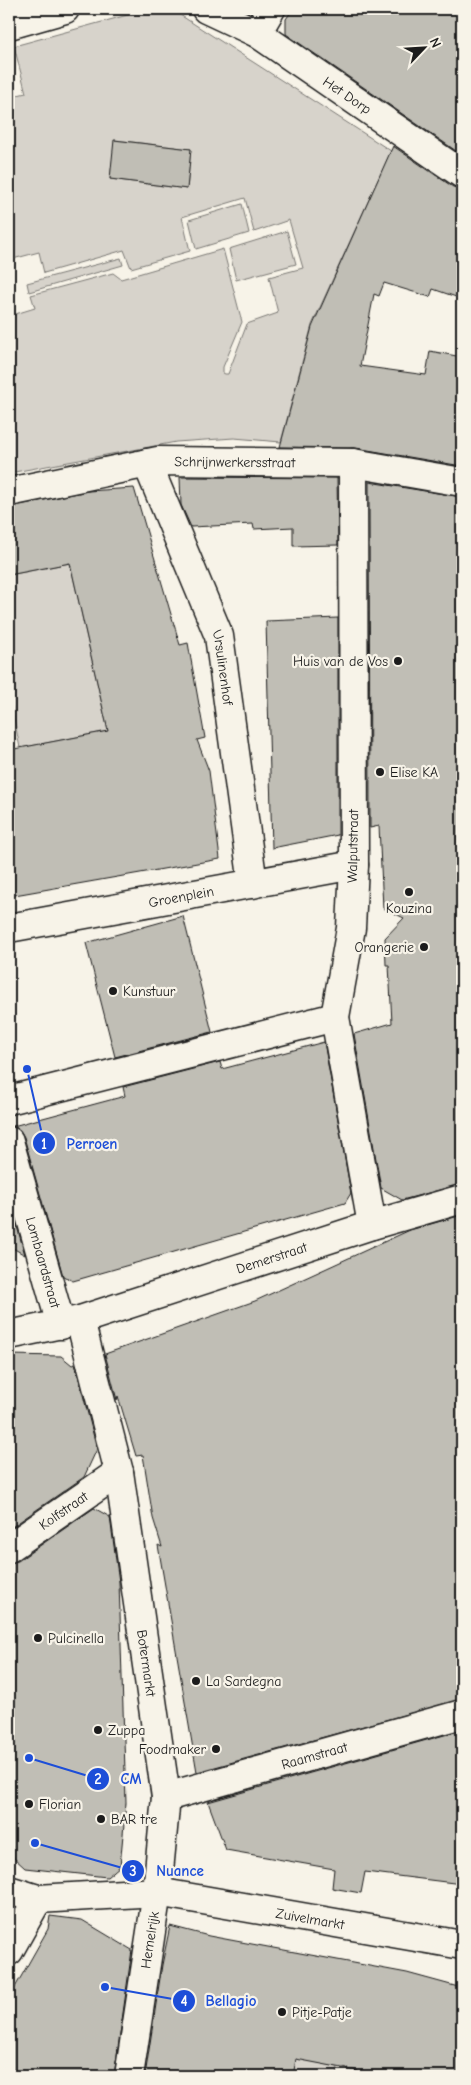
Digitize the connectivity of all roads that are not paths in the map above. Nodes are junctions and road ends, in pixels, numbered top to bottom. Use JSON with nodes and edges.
{"nodes":[{"id":1,"x":65,"y":9,"type":"edge"},
{"id":2,"x":206,"y":9,"type":"edge"},
{"id":3,"x":271,"y":9,"type":"edge"},
{"id":4,"x":9,"y":25,"type":"edge"},
{"id":5,"x":256,"y":33,"type":"junction"},
{"id":6,"x":462,"y":174,"type":"edge"},
{"id":7,"x":148,"y":463,"type":"junction"},
{"id":8,"x":353,"y":463,"type":"junction"},
{"id":9,"x":462,"y":482,"type":"edge"},
{"id":10,"x":9,"y":492,"type":"edge"},
{"id":11,"x":354,"y":865,"type":"junction"},
{"id":12,"x":253,"y":884,"type":"junction"},
{"id":13,"x":9,"y":928,"type":"edge"},
{"id":14,"x":335,"y":1017,"type":"junction"},
{"id":15,"x":9,"y":1100,"type":"edge"},
{"id":16,"x":9,"y":1142,"type":"edge"},
{"id":17,"x":462,"y":1199,"type":"edge"},
{"id":18,"x":372,"y":1225,"type":"junction"},
{"id":19,"x":70,"y":1322,"type":"junction"},
{"id":20,"x":9,"y":1336,"type":"edge"},
{"id":21,"x":119,"y":1472,"type":"junction"},
{"id":22,"x":9,"y":1548,"type":"edge"},
{"id":23,"x":462,"y":1714,"type":"edge"},
{"id":24,"x":166,"y":1797,"type":"junction"},
{"id":25,"x":9,"y":1890,"type":"edge"},
{"id":26,"x":157,"y":1892,"type":"junction"},
{"id":27,"x":38,"y":1899,"type":"junction"},
{"id":28,"x":462,"y":1945,"type":"edge"},
{"id":29,"x":9,"y":1950,"type":"edge"},
{"id":30,"x":129,"y":2076,"type":"edge"}],
"edges":[{"from":1,"to":4,"type":"street"},
{"from":2,"to":5,"type":"street","name":"Het Dorp"},
{"from":3,"to":5,"type":"street"},
{"from":5,"to":6,"type":"street","name":"Het Dorp"},
{"from":7,"to":8,"type":"street","name":"Schrijnwerkersstraat"},
{"from":7,"to":10,"type":"street","name":"Schrijnwerkersstraat"},
{"from":7,"to":12,"type":"street","name":"Ursulinenhof"},
{"from":8,"to":9,"type":"street","name":"Schrijnwerkersstraat"},
{"from":8,"to":11,"type":"street","name":"Walputstraat"},
{"from":11,"to":12,"type":"street","name":"Groenplein"},
{"from":11,"to":14,"type":"street","name":"Walputstraat"},
{"from":12,"to":13,"type":"street","name":"Groenplein"},
{"from":14,"to":15,"type":"street"},
{"from":14,"to":18,"type":"street","name":"Walputstraat"},
{"from":16,"to":19,"type":"street","name":"Lombaardstraat"},
{"from":17,"to":18,"type":"street","name":"Demerstraat"},
{"from":18,"to":19,"type":"street","name":"Demerstraat"},
{"from":19,"to":20,"type":"street","name":"Demerstraat"},
{"from":19,"to":21,"type":"street","name":"Botermarkt"},
{"from":21,"to":22,"type":"street","name":"Kolfstraat"},
{"from":21,"to":24,"type":"street","name":"Botermarkt"},
{"from":23,"to":24,"type":"street","name":"Raamstraat"},
{"from":24,"to":26,"type":"street","name":"Botermarkt"},
{"from":25,"to":27,"type":"street"},
{"from":26,"to":27,"type":"street"},
{"from":26,"to":28,"type":"street","name":"Zuivelmarkt"},
{"from":26,"to":30,"type":"street","name":"Hemelrijk"},
{"from":27,"to":29,"type":"street"}]}
